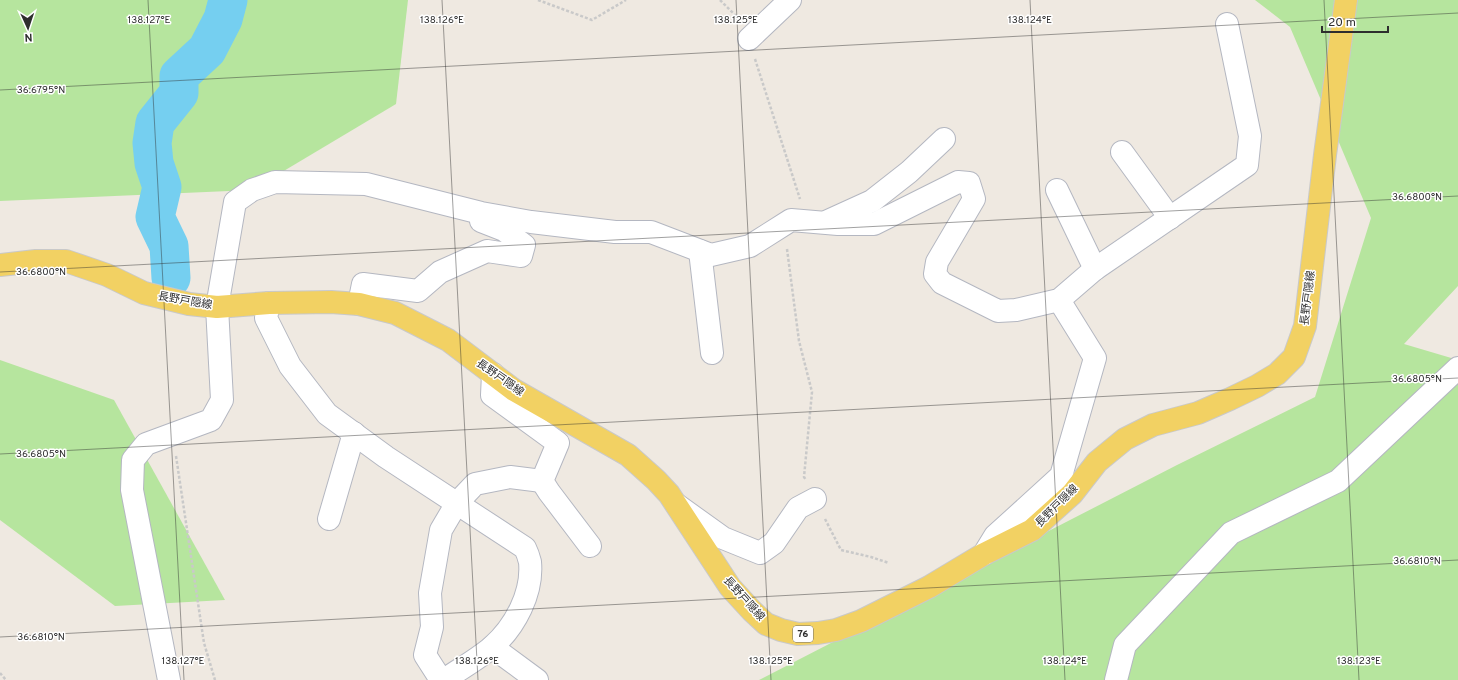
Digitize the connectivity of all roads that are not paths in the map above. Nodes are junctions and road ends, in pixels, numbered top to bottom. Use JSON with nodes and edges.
{"nodes":[{"id":1,"x":790,"y":0,"type":"edge"},
{"id":2,"x":1346,"y":0,"type":"edge"},
{"id":3,"x":1227,"y":24,"type":"dead end"},
{"id":4,"x":749,"y":39,"type":"road end"},
{"id":5,"x":944,"y":139,"type":"dead end"},
{"id":6,"x":1122,"y":152,"type":"dead end"},
{"id":7,"x":1057,"y":190,"type":"dead end"},
{"id":8,"x":481,"y":212,"type":"junction"},
{"id":9,"x":1170,"y":218,"type":"junction"},
{"id":10,"x":825,"y":223,"type":"junction"},
{"id":11,"x":700,"y":251,"type":"junction"},
{"id":12,"x":0,"y":265,"type":"edge"},
{"id":13,"x":1095,"y":269,"type":"junction"},
{"id":14,"x":1059,"y":300,"type":"junction"},
{"id":15,"x":269,"y":303,"type":"junction"},
{"id":16,"x":359,"y":304,"type":"junction"},
{"id":17,"x":217,"y":307,"type":"junction"},
{"id":18,"x":712,"y":353,"type":"dead end"},
{"id":19,"x":1458,"y":368,"type":"edge"},
{"id":20,"x":493,"y":374,"type":"junction"},
{"id":21,"x":354,"y":433,"type":"junction"},
{"id":22,"x":542,"y":481,"type":"junction"},
{"id":23,"x":815,"y":499,"type":"road end"},
{"id":24,"x":456,"y":503,"type":"junction"},
{"id":25,"x":676,"y":505,"type":"junction"},
{"id":26,"x":329,"y":519,"type":"dead end"},
{"id":27,"x":590,"y":546,"type":"dead end"},
{"id":28,"x":984,"y":554,"type":"junction"},
{"id":29,"x":492,"y":647,"type":"junction"},
{"id":30,"x":169,"y":680,"type":"edge"},
{"id":31,"x":440,"y":680,"type":"edge"},
{"id":32,"x":444,"y":680,"type":"edge"},
{"id":33,"x":537,"y":680,"type":"edge"},
{"id":34,"x":1116,"y":680,"type":"edge"}],
"edges":[{"from":1,"to":4,"type":"street"},
{"from":2,"to":28,"type":"main road","name":"長野戸隠線","number":"76"},
{"from":3,"to":9,"type":"street"},
{"from":5,"to":10,"type":"street"},
{"from":6,"to":9,"type":"street"},
{"from":7,"to":13,"type":"street"},
{"from":8,"to":11,"type":"street"},
{"from":8,"to":16,"type":"street"},
{"from":8,"to":17,"type":"street"},
{"from":9,"to":13,"type":"street"},
{"from":10,"to":11,"type":"street"},
{"from":10,"to":14,"type":"street"},
{"from":11,"to":18,"type":"street"},
{"from":12,"to":17,"type":"main road","name":"長野戸隠線","number":"76"},
{"from":13,"to":14,"type":"street"},
{"from":14,"to":28,"type":"street"},
{"from":15,"to":16,"type":"main road","name":"長野戸隠線","number":"76"},
{"from":15,"to":17,"type":"main road","name":"長野戸隠線","number":"76"},
{"from":15,"to":21,"type":"street"},
{"from":16,"to":20,"type":"main road","name":"長野戸隠線","number":"76"},
{"from":17,"to":30,"type":"street"},
{"from":19,"to":34,"type":"street"},
{"from":20,"to":22,"type":"street"},
{"from":20,"to":25,"type":"main road","name":"長野戸隠線","number":"76"},
{"from":21,"to":24,"type":"street"},
{"from":21,"to":26,"type":"street"},
{"from":22,"to":24,"type":"street"},
{"from":22,"to":27,"type":"street"},
{"from":23,"to":25,"type":"street"},
{"from":24,"to":29,"type":"street"},
{"from":24,"to":31,"type":"street"},
{"from":25,"to":28,"type":"main road","name":"長野戸隠線","number":"76"},
{"from":29,"to":32,"type":"street"},
{"from":29,"to":33,"type":"street"}]}
